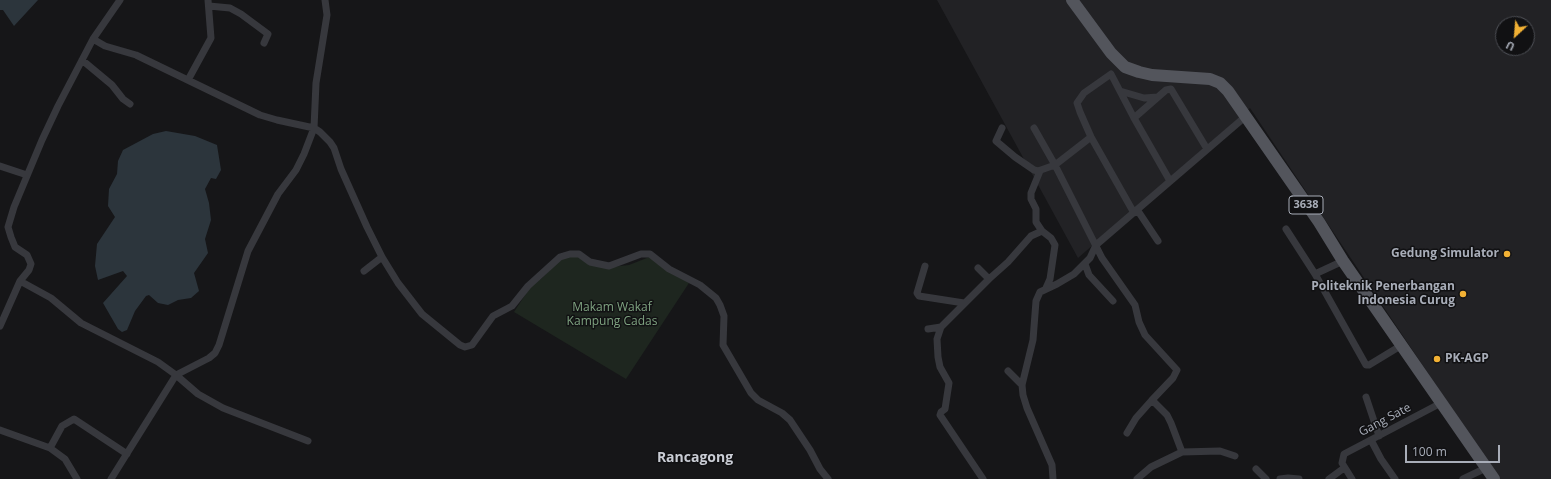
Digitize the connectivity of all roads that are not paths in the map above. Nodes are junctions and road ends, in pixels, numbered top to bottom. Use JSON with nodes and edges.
{"nodes":[{"id":1,"x":120,"y":0,"type":"edge"},
{"id":2,"x":325,"y":0,"type":"edge"},
{"id":3,"x":1072,"y":0,"type":"edge"},
{"id":4,"x":209,"y":3,"type":"edge"},
{"id":5,"x":93,"y":39,"type":"junction"},
{"id":6,"x":264,"y":42,"type":"dead end"},
{"id":7,"x":82,"y":60,"type":"junction"},
{"id":8,"x":188,"y":80,"type":"junction"},
{"id":9,"x":1120,"y":91,"type":"junction"},
{"id":10,"x":1158,"y":97,"type":"junction"},
{"id":11,"x":130,"y":104,"type":"dead end"},
{"id":12,"x":1246,"y":116,"type":"junction"},
{"id":13,"x":1134,"y":118,"type":"junction"},
{"id":14,"x":314,"y":128,"type":"junction"},
{"id":15,"x":1002,"y":128,"type":"dead end"},
{"id":16,"x":1034,"y":128,"type":"dead end"},
{"id":17,"x":1091,"y":137,"type":"junction"},
{"id":18,"x":1207,"y":149,"type":"junction"},
{"id":19,"x":1055,"y":165,"type":"junction"},
{"id":20,"x":0,"y":166,"type":"edge"},
{"id":21,"x":1040,"y":171,"type":"junction"},
{"id":22,"x":27,"y":176,"type":"junction"},
{"id":23,"x":1170,"y":181,"type":"junction"},
{"id":24,"x":1136,"y":212,"type":"junction"},
{"id":25,"x":1286,"y":228,"type":"dead end"},
{"id":26,"x":1042,"y":231,"type":"junction"},
{"id":27,"x":1158,"y":241,"type":"dead end"},
{"id":28,"x":1096,"y":246,"type":"junction"},
{"id":29,"x":382,"y":258,"type":"junction"},
{"id":30,"x":1343,"y":261,"type":"junction"},
{"id":31,"x":1085,"y":264,"type":"junction"},
{"id":32,"x":925,"y":266,"type":"dead end"},
{"id":33,"x":978,"y":268,"type":"dead end"},
{"id":34,"x":364,"y":271,"type":"dead end"},
{"id":35,"x":1315,"y":274,"type":"junction"},
{"id":36,"x":989,"y":279,"type":"junction"},
{"id":37,"x":20,"y":281,"type":"junction"},
{"id":38,"x":1046,"y":288,"type":"junction"},
{"id":39,"x":1113,"y":301,"type":"dead end"},
{"id":40,"x":964,"y":303,"type":"junction"},
{"id":41,"x":0,"y":326,"type":"edge"},
{"id":42,"x":940,"y":327,"type":"junction"},
{"id":43,"x":928,"y":329,"type":"dead end"},
{"id":44,"x":1402,"y":345,"type":"junction"},
{"id":45,"x":1008,"y":371,"type":"dead end"},
{"id":46,"x":176,"y":375,"type":"junction"},
{"id":47,"x":1022,"y":385,"type":"junction"},
{"id":48,"x":1366,"y":397,"type":"dead end"},
{"id":49,"x":1152,"y":400,"type":"junction"},
{"id":50,"x":1441,"y":403,"type":"junction"},
{"id":51,"x":0,"y":430,"type":"edge"},
{"id":52,"x":1127,"y":433,"type":"dead end"},
{"id":53,"x":1379,"y":436,"type":"junction"},
{"id":54,"x":1371,"y":440,"type":"junction"},
{"id":55,"x":308,"y":441,"type":"dead end"},
{"id":56,"x":50,"y":448,"type":"junction"},
{"id":57,"x":1182,"y":452,"type":"junction"},
{"id":58,"x":127,"y":454,"type":"junction"},
{"id":59,"x":1235,"y":456,"type":"dead end"},
{"id":60,"x":1344,"y":468,"type":"junction"},
{"id":61,"x":1486,"y":468,"type":"junction"},
{"id":62,"x":1256,"y":469,"type":"dead end"},
{"id":63,"x":77,"y":479,"type":"edge"},
{"id":64,"x":111,"y":479,"type":"edge"},
{"id":65,"x":828,"y":479,"type":"edge"},
{"id":66,"x":983,"y":479,"type":"edge"},
{"id":67,"x":1053,"y":479,"type":"edge"},
{"id":68,"x":1137,"y":479,"type":"edge"},
{"id":69,"x":1266,"y":479,"type":"edge"},
{"id":70,"x":1280,"y":479,"type":"edge"},
{"id":71,"x":1299,"y":479,"type":"edge"},
{"id":72,"x":1329,"y":479,"type":"edge"},
{"id":73,"x":1352,"y":479,"type":"edge"},
{"id":74,"x":1395,"y":479,"type":"edge"},
{"id":75,"x":1463,"y":479,"type":"edge"},
{"id":76,"x":1494,"y":479,"type":"edge"}],
"edges":[{"from":1,"to":5,"type":"street"},
{"from":2,"to":14,"type":"street"},
{"from":3,"to":12,"type":"main road","number":"3638"},
{"from":4,"to":6,"type":"street"},
{"from":4,"to":8,"type":"street"},
{"from":5,"to":7,"type":"street"},
{"from":5,"to":8,"type":"street"},
{"from":7,"to":11,"type":"street"},
{"from":7,"to":22,"type":"street"},
{"from":8,"to":14,"type":"street"},
{"from":9,"to":10,"type":"street"},
{"from":9,"to":13,"type":"street"},
{"from":9,"to":17,"type":"street"},
{"from":10,"to":13,"type":"street"},
{"from":10,"to":18,"type":"street"},
{"from":12,"to":18,"type":"street"},
{"from":12,"to":30,"type":"main road","number":"3638"},
{"from":13,"to":23,"type":"street"},
{"from":14,"to":29,"type":"street"},
{"from":14,"to":46,"type":"street"},
{"from":15,"to":21,"type":"street"},
{"from":16,"to":19,"type":"street"},
{"from":17,"to":19,"type":"street"},
{"from":17,"to":24,"type":"street"},
{"from":18,"to":23,"type":"street"},
{"from":19,"to":21,"type":"street"},
{"from":19,"to":28,"type":"street"},
{"from":20,"to":22,"type":"street"},
{"from":21,"to":26,"type":"street"},
{"from":22,"to":37,"type":"street"},
{"from":23,"to":24,"type":"street"},
{"from":24,"to":27,"type":"street"},
{"from":24,"to":28,"type":"street"},
{"from":25,"to":35,"type":"street"},
{"from":26,"to":36,"type":"street"},
{"from":26,"to":38,"type":"street"},
{"from":28,"to":31,"type":"street"},
{"from":28,"to":49,"type":"street"},
{"from":29,"to":34,"type":"street"},
{"from":29,"to":65,"type":"street"},
{"from":30,"to":35,"type":"street"},
{"from":30,"to":44,"type":"main road","number":"3638"},
{"from":31,"to":38,"type":"street"},
{"from":31,"to":39,"type":"street"},
{"from":32,"to":40,"type":"street"},
{"from":33,"to":36,"type":"street"},
{"from":35,"to":44,"type":"street"},
{"from":36,"to":40,"type":"street"},
{"from":37,"to":41,"type":"street"},
{"from":37,"to":46,"type":"street"},
{"from":38,"to":47,"type":"street"},
{"from":40,"to":42,"type":"street"},
{"from":42,"to":43,"type":"street"},
{"from":42,"to":66,"type":"street"},
{"from":44,"to":50,"type":"main road","number":"3638"},
{"from":45,"to":47,"type":"street"},
{"from":46,"to":55,"type":"street"},
{"from":46,"to":58,"type":"street"},
{"from":47,"to":67,"type":"street"},
{"from":48,"to":53,"type":"street"},
{"from":49,"to":52,"type":"street"},
{"from":49,"to":57,"type":"street"},
{"from":50,"to":53,"type":"street","name":"Gang Sate"},
{"from":50,"to":61,"type":"main road","number":"3638"},
{"from":51,"to":56,"type":"street"},
{"from":53,"to":54,"type":"street","name":"Gang Sate"},
{"from":54,"to":60,"type":"street","name":"Gang Sate"},
{"from":54,"to":74,"type":"street"},
{"from":56,"to":58,"type":"street"},
{"from":56,"to":63,"type":"street"},
{"from":57,"to":59,"type":"street"},
{"from":57,"to":68,"type":"street"},
{"from":58,"to":64,"type":"street"},
{"from":60,"to":72,"type":"street"},
{"from":60,"to":73,"type":"street"},
{"from":61,"to":75,"type":"street"},
{"from":61,"to":76,"type":"main road","number":"3638"},
{"from":62,"to":69,"type":"street"},
{"from":70,"to":71,"type":"street"}]}
